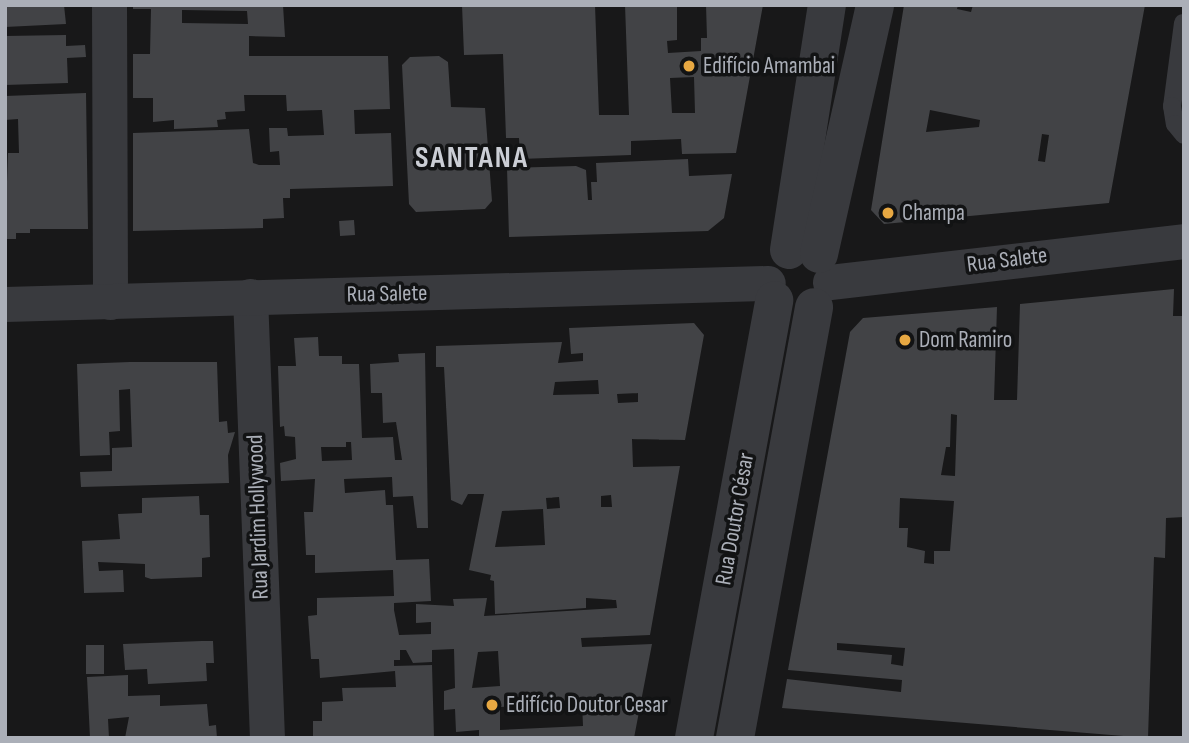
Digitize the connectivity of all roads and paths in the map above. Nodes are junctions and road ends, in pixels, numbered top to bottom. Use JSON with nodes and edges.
{"nodes":[{"id":1,"x":109,"y":5,"type":"edge"},
{"id":2,"x":827,"y":5,"type":"edge"},
{"id":3,"x":875,"y":5,"type":"edge"},
{"id":4,"x":1183,"y":23,"type":"edge"},
{"id":5,"x":1184,"y":135,"type":"edge"},
{"id":6,"x":1184,"y":241,"type":"edge"},
{"id":7,"x":813,"y":273,"type":"junction"},
{"id":8,"x":771,"y":291,"type":"junction"},
{"id":9,"x":250,"y":296,"type":"junction"},
{"id":10,"x":110,"y":302,"type":"junction"},
{"id":11,"x":5,"y":303,"type":"edge"},
{"id":12,"x":267,"y":738,"type":"edge"},
{"id":13,"x":694,"y":738,"type":"edge"},
{"id":14,"x":735,"y":738,"type":"edge"}],
"edges":[{"from":1,"to":10,"type":"street"},
{"from":2,"to":7,"type":"street","name":"Rua Doutor César"},
{"from":3,"to":7,"type":"street","name":"Rua Doutor César"},
{"from":4,"to":5,"type":"lane"},
{"from":6,"to":7,"type":"street","name":"Rua Salete"},
{"from":7,"to":8,"type":"street","name":"Rua Doutor César"},
{"from":7,"to":8,"type":"street"},
{"from":7,"to":14,"type":"street","name":"Rua Doutor César"},
{"from":8,"to":9,"type":"street","name":"Rua Salete"},
{"from":8,"to":13,"type":"street","name":"Rua Doutor César"},
{"from":9,"to":10,"type":"street","name":"Rua Salete"},
{"from":9,"to":12,"type":"street","name":"Rua Jardim Hollywood"},
{"from":10,"to":11,"type":"street","name":"Rua Salete"}]}
